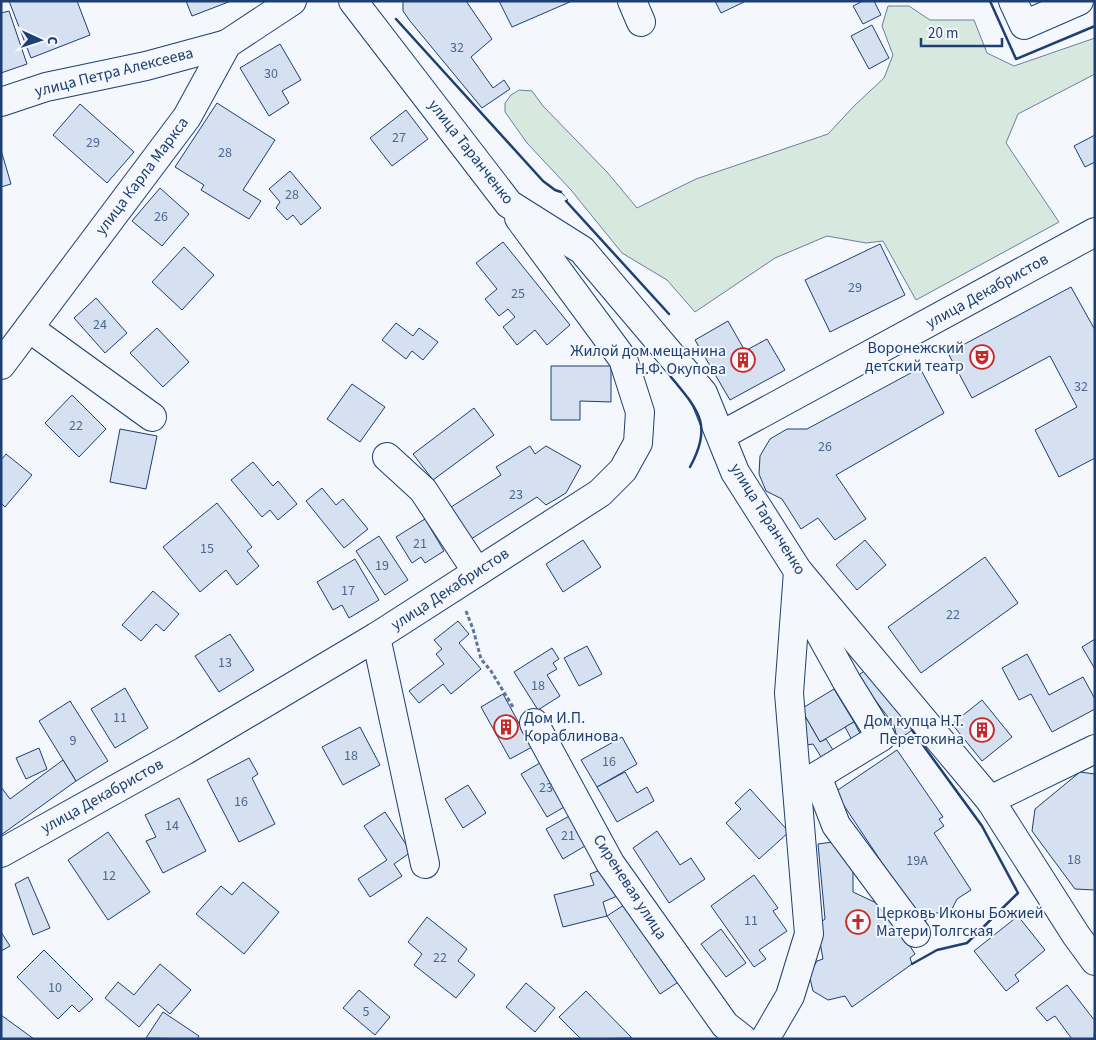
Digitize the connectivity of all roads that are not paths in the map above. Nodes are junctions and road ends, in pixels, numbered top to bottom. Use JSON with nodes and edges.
{"nodes":[{"id":1,"x":292,"y":1,"type":"edge"},
{"id":2,"x":353,"y":1,"type":"edge"},
{"id":3,"x":1013,"y":1,"type":"edge"},
{"id":4,"x":1079,"y":1,"type":"edge"},
{"id":5,"x":227,"y":44,"type":"junction"},
{"id":6,"x":1,"y":102,"type":"edge"},
{"id":7,"x":509,"y":204,"type":"junction"},
{"id":8,"x":1095,"y":232,"type":"edge"},
{"id":9,"x":28,"y":328,"type":"junction"},
{"id":10,"x":1,"y":365,"type":"edge"},
{"id":11,"x":152,"y":417,"type":"dead end"},
{"id":12,"x":722,"y":435,"type":"junction"},
{"id":13,"x":387,"y":457,"type":"dead end"},
{"id":14,"x":477,"y":572,"type":"junction"},
{"id":15,"x":797,"y":581,"type":"junction"},
{"id":16,"x":376,"y":637,"type":"junction"},
{"id":17,"x":534,"y":723,"type":"road end"},
{"id":18,"x":1095,"y":749,"type":"edge"},
{"id":19,"x":990,"y":800,"type":"junction"},
{"id":20,"x":1,"y":853,"type":"edge"},
{"id":21,"x":425,"y":864,"type":"dead end"},
{"id":22,"x":916,"y":933,"type":"dead end"},
{"id":23,"x":1095,"y":961,"type":"edge"},
{"id":24,"x":743,"y":1039,"type":"edge"},
{"id":25,"x":764,"y":1039,"type":"edge"}],
"edges":[{"from":1,"to":5,"type":"street","name":"улица Карла Маркса"},
{"from":2,"to":7,"type":"street","name":"улица Таранченко"},
{"from":3,"to":4,"type":"street"},
{"from":5,"to":6,"type":"street","name":"улица Петра Алексеева"},
{"from":5,"to":9,"type":"street","name":"улица Карла Маркса"},
{"from":7,"to":12,"type":"street","name":"улица Таранченко"},
{"from":7,"to":14,"type":"street","name":"улица Декабристов"},
{"from":8,"to":12,"type":"street","name":"улица Декабристов"},
{"from":9,"to":10,"type":"street","name":"улица Карла Маркса"},
{"from":9,"to":11,"type":"street"},
{"from":12,"to":15,"type":"street","name":"улица Таранченко"},
{"from":13,"to":14,"type":"street"},
{"from":14,"to":16,"type":"street","name":"улица Декабристов"},
{"from":15,"to":19,"type":"street","name":"улица Таранченко"},
{"from":15,"to":22,"type":"street"},
{"from":15,"to":25,"type":"street"},
{"from":16,"to":20,"type":"street","name":"улица Декабристов"},
{"from":16,"to":21,"type":"street"},
{"from":17,"to":24,"type":"street","name":"Сиреневая улица"},
{"from":18,"to":19,"type":"street"},
{"from":19,"to":23,"type":"street","name":"улица Таранченко"}]}
